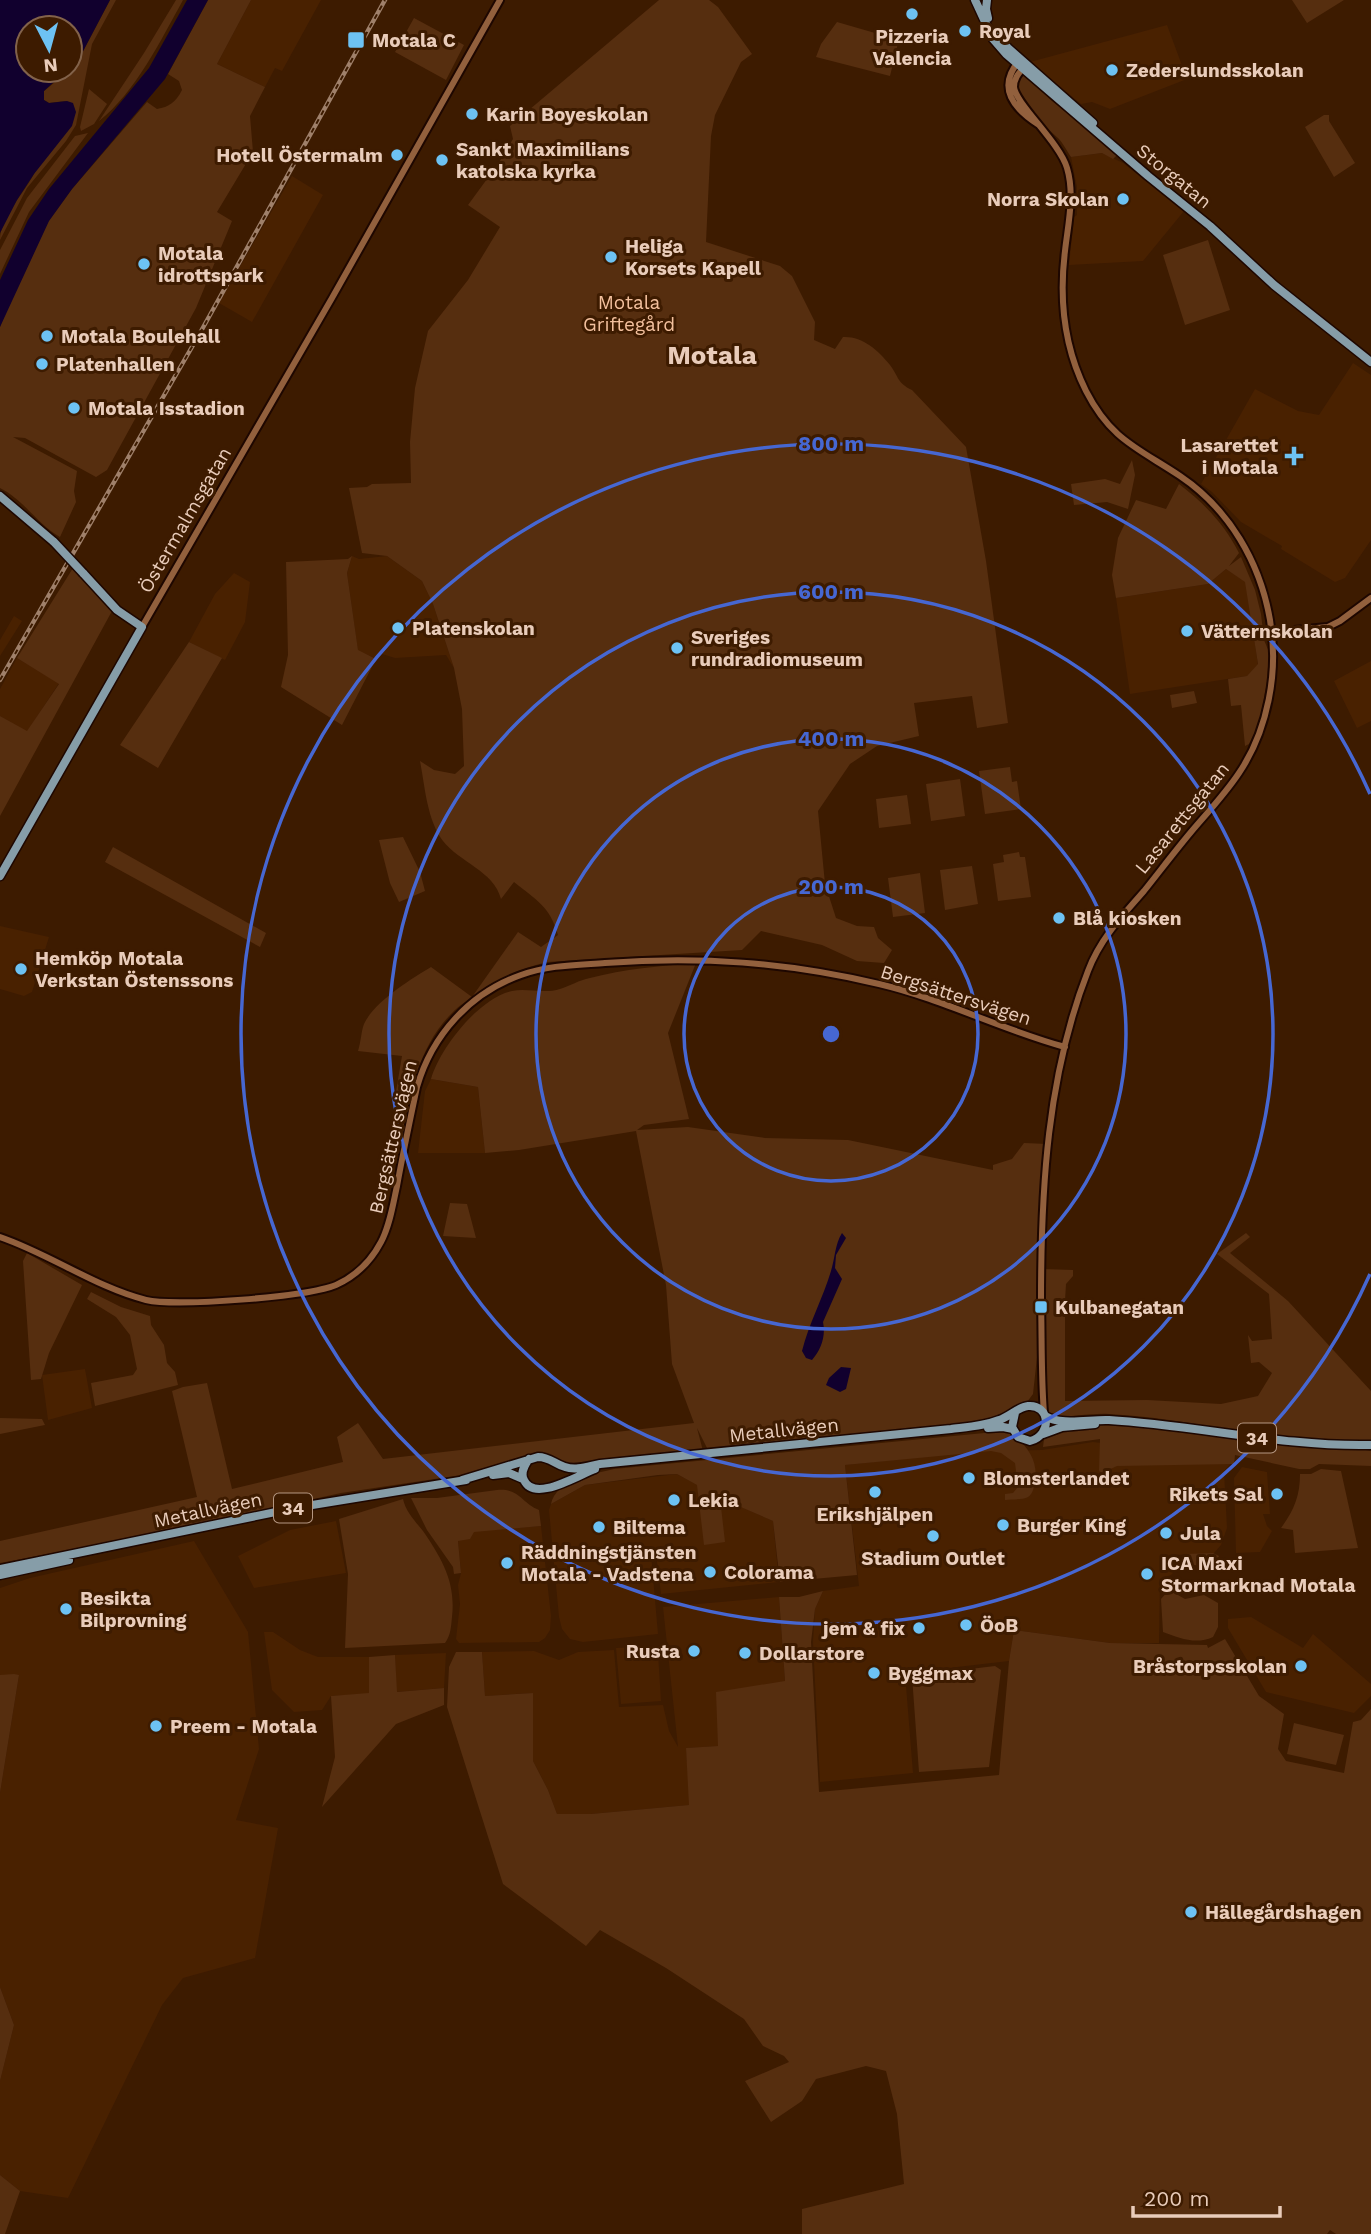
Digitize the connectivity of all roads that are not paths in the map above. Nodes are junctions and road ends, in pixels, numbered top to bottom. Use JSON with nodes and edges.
{"nodes":[{"id":1,"x":499,"y":0,"type":"edge"},
{"id":2,"x":976,"y":0,"type":"edge"},
{"id":3,"x":986,"y":0,"type":"edge"},
{"id":4,"x":1021,"y":64,"type":"junction"},
{"id":5,"x":1371,"y":360,"type":"edge"},
{"id":6,"x":0,"y":496,"type":"edge"},
{"id":7,"x":1371,"y":598,"type":"edge"},
{"id":8,"x":142,"y":627,"type":"junction"},
{"id":9,"x":1272,"y":632,"type":"junction"},
{"id":10,"x":0,"y":875,"type":"edge"},
{"id":11,"x":1065,"y":1047,"type":"junction"},
{"id":12,"x":0,"y":1237,"type":"edge"},
{"id":13,"x":1042,"y":1388,"type":"junction"},
{"id":14,"x":1030,"y":1406,"type":"junction"},
{"id":15,"x":1015,"y":1413,"type":"junction"},
{"id":16,"x":1044,"y":1415,"type":"junction"},
{"id":17,"x":1143,"y":1423,"type":"junction"},
{"id":18,"x":951,"y":1429,"type":"junction"},
{"id":19,"x":1013,"y":1429,"type":"junction"},
{"id":20,"x":1043,"y":1434,"type":"junction"},
{"id":21,"x":1371,"y":1446,"type":"edge"},
{"id":22,"x":529,"y":1460,"type":"junction"},
{"id":23,"x":620,"y":1462,"type":"junction"},
{"id":24,"x":558,"y":1464,"type":"junction"},
{"id":25,"x":523,"y":1479,"type":"junction"},
{"id":26,"x":462,"y":1480,"type":"junction"},
{"id":27,"x":557,"y":1484,"type":"junction"},
{"id":28,"x":125,"y":1544,"type":"junction"},
{"id":29,"x":0,"y":1569,"type":"edge"},
{"id":30,"x":0,"y":1575,"type":"edge"}],
"edges":[{"from":1,"to":8,"type":"street","name":"Östermalmsgatan"},
{"from":2,"to":3,"type":"main road"},
{"from":2,"to":4,"type":"main road","name":"Storgatan"},
{"from":3,"to":4,"type":"main road","name":"Storgatan"},
{"from":4,"to":5,"type":"main road","name":"Storgatan"},
{"from":4,"to":9,"type":"street","name":"Lasarettsgatan"},
{"from":6,"to":8,"type":"main road","bridge":true},
{"from":7,"to":9,"type":"street"},
{"from":8,"to":10,"type":"main road","name":"Östermalmsgatan"},
{"from":9,"to":11,"type":"street","name":"Lasarettsgatan"},
{"from":11,"to":12,"type":"street","name":"Bergsättersvägen"},
{"from":11,"to":13,"type":"street","name":"Lasarettsgatan"},
{"from":13,"to":14,"type":"street"},
{"from":13,"to":16,"type":"street","name":"Lasarettsgatan"},
{"from":14,"to":15,"type":"main road","number":"34"},
{"from":14,"to":16,"type":"main road","number":"34"},
{"from":15,"to":18,"type":"main road","name":"Metallvägen","number":"34"},
{"from":15,"to":19,"type":"main road"},
{"from":16,"to":17,"type":"main road","number":"34"},
{"from":16,"to":20,"type":"main road"},
{"from":17,"to":20,"type":"main road","number":"34"},
{"from":17,"to":21,"type":"main road","number":"34"},
{"from":18,"to":19,"type":"main road","name":"Metallvägen","number":"34"},
{"from":18,"to":23,"type":"main road","name":"Metallvägen","number":"34"},
{"from":19,"to":20,"type":"main road","number":"34"},
{"from":22,"to":24,"type":"main road","number":"34"},
{"from":22,"to":25,"type":"main road"},
{"from":22,"to":26,"type":"main road","name":"Metallvägen","number":"34"},
{"from":23,"to":24,"type":"main road","name":"Metallvägen","number":"34"},
{"from":23,"to":27,"type":"main road","name":"Metallvägen","number":"34"},
{"from":24,"to":27,"type":"main road"},
{"from":25,"to":26,"type":"main road","name":"Metallvägen","number":"34"},
{"from":25,"to":27,"type":"main road","number":"34"},
{"from":26,"to":28,"type":"main road","name":"Metallvägen","number":"34"},
{"from":28,"to":29,"type":"main road","name":"Metallvägen","number":"34"},
{"from":28,"to":30,"type":"main road","name":"Metallvägen","number":"34"}]}
